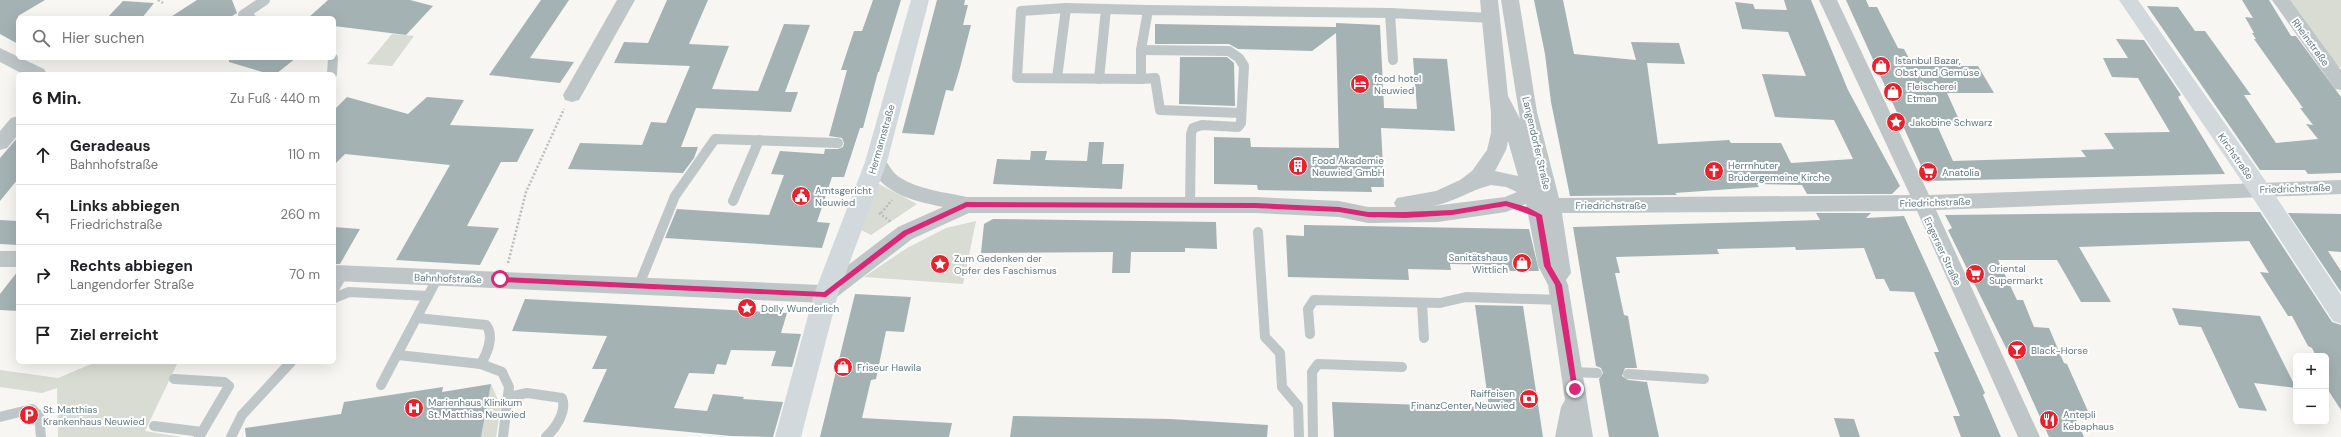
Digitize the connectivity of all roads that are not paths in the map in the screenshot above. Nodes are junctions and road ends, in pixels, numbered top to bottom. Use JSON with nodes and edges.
{"nodes":[{"id":1,"x":265,"y":0,"type":"edge"},
{"id":2,"x":626,"y":0,"type":"edge"},
{"id":3,"x":920,"y":0,"type":"edge"},
{"id":4,"x":1489,"y":0,"type":"edge"},
{"id":5,"x":1510,"y":0,"type":"edge"},
{"id":6,"x":1828,"y":0,"type":"edge"},
{"id":7,"x":2128,"y":0,"type":"edge"},
{"id":8,"x":2281,"y":0,"type":"edge"},
{"id":9,"x":1066,"y":8,"type":"junction"},
{"id":10,"x":1106,"y":9,"type":"junction"},
{"id":11,"x":1148,"y":10,"type":"junction"},
{"id":12,"x":1390,"y":13,"type":"junction"},
{"id":13,"x":246,"y":16,"type":"edge"},
{"id":14,"x":1492,"y":18,"type":"junction"},
{"id":15,"x":1142,"y":50,"type":"junction"},
{"id":16,"x":0,"y":54,"type":"edge"},
{"id":17,"x":333,"y":60,"type":"edge"},
{"id":18,"x":1393,"y":60,"type":"dead end"},
{"id":19,"x":34,"y":72,"type":"edge"},
{"id":20,"x":332,"y":72,"type":"edge"},
{"id":21,"x":1057,"y":78,"type":"junction"},
{"id":22,"x":1099,"y":79,"type":"junction"},
{"id":23,"x":1141,"y":79,"type":"junction"},
{"id":24,"x":2341,"y":84,"type":"edge"},
{"id":25,"x":572,"y":95,"type":"road end"},
{"id":26,"x":1499,"y":96,"type":"junction"},
{"id":27,"x":1241,"y":113,"type":"junction"},
{"id":28,"x":16,"y":125,"type":"edge"},
{"id":29,"x":758,"y":140,"type":"junction"},
{"id":30,"x":838,"y":143,"type":"dead end"},
{"id":31,"x":0,"y":144,"type":"edge"},
{"id":32,"x":876,"y":162,"type":"junction"},
{"id":33,"x":1472,"y":182,"type":"junction"},
{"id":34,"x":1539,"y":185,"type":"junction"},
{"id":35,"x":2341,"y":187,"type":"edge"},
{"id":36,"x":2259,"y":189,"type":"junction"},
{"id":37,"x":733,"y":201,"type":"dead end"},
{"id":38,"x":1921,"y":203,"type":"junction"},
{"id":39,"x":1190,"y":204,"type":"junction"},
{"id":40,"x":1506,"y":204,"type":"junction"},
{"id":41,"x":966,"y":205,"type":"junction"},
{"id":42,"x":1339,"y":209,"type":"junction"},
{"id":43,"x":1545,"y":210,"type":"junction"},
{"id":44,"x":1258,"y":232,"type":"dead end"},
{"id":45,"x":0,"y":259,"type":"edge"},
{"id":46,"x":16,"y":260,"type":"edge"},
{"id":47,"x":438,"y":277,"type":"junction"},
{"id":48,"x":337,"y":279,"type":"edge"},
{"id":49,"x":360,"y":283,"type":"junction"},
{"id":50,"x":639,"y":285,"type":"junction"},
{"id":51,"x":1560,"y":292,"type":"junction"},
{"id":52,"x":826,"y":294,"type":"junction"},
{"id":53,"x":428,"y":296,"type":"junction"},
{"id":54,"x":336,"y":297,"type":"edge"},
{"id":55,"x":1422,"y":303,"type":"junction"},
{"id":56,"x":2341,"y":314,"type":"edge"},
{"id":57,"x":422,"y":318,"type":"junction"},
{"id":58,"x":1310,"y":334,"type":"dead end"},
{"id":59,"x":1424,"y":338,"type":"dead end"},
{"id":60,"x":398,"y":355,"type":"junction"},
{"id":61,"x":289,"y":364,"type":"edge"},
{"id":62,"x":481,"y":364,"type":"junction"},
{"id":63,"x":1402,"y":367,"type":"dead end"},
{"id":64,"x":1597,"y":373,"type":"dead end"},
{"id":65,"x":1628,"y":374,"type":"dead end"},
{"id":66,"x":174,"y":379,"type":"dead end"},
{"id":67,"x":1704,"y":379,"type":"dead end"},
{"id":68,"x":1574,"y":380,"type":"junction"},
{"id":69,"x":381,"y":385,"type":"dead end"},
{"id":70,"x":508,"y":397,"type":"junction"},
{"id":71,"x":0,"y":417,"type":"edge"},
{"id":72,"x":154,"y":426,"type":"dead end"},
{"id":73,"x":201,"y":434,"type":"edge"},
{"id":74,"x":41,"y":437,"type":"edge"},
{"id":75,"x":231,"y":437,"type":"edge"},
{"id":76,"x":503,"y":437,"type":"edge"},
{"id":77,"x":546,"y":437,"type":"edge"},
{"id":78,"x":788,"y":437,"type":"edge"},
{"id":79,"x":1299,"y":437,"type":"edge"},
{"id":80,"x":1313,"y":437,"type":"edge"},
{"id":81,"x":1566,"y":437,"type":"edge"},
{"id":82,"x":1582,"y":437,"type":"edge"},
{"id":83,"x":2029,"y":437,"type":"edge"}],
"edges":[{"from":1,"to":13,"type":"lane"},
{"from":2,"to":25,"type":"street"},
{"from":3,"to":32,"type":"street","name":"Hermannstraße"},
{"from":4,"to":14,"type":"street","name":"Langendorfer Straße"},
{"from":5,"to":34,"type":"street","name":"Langendorfer Straße"},
{"from":6,"to":38,"type":"street","name":"Engerser Straße"},
{"from":7,"to":36,"type":"street","name":"Kirchstraße"},
{"from":8,"to":24,"type":"street","name":"Rheinstraße"},
{"from":9,"to":10,"type":"lane"},
{"from":9,"to":21,"type":"lane"},
{"from":9,"to":21,"type":"lane"},
{"from":10,"to":11,"type":"lane"},
{"from":10,"to":22,"type":"lane"},
{"from":11,"to":12,"type":"lane"},
{"from":11,"to":15,"type":"lane"},
{"from":12,"to":14,"type":"lane"},
{"from":12,"to":18,"type":"lane"},
{"from":14,"to":26,"type":"street","name":"Langendorfer Straße"},
{"from":15,"to":23,"type":"lane"},
{"from":15,"to":27,"type":"lane"},
{"from":16,"to":19,"type":"street"},
{"from":17,"to":20,"type":"lane"},
{"from":21,"to":22,"type":"lane"},
{"from":22,"to":23,"type":"lane"},
{"from":23,"to":27,"type":"lane"},
{"from":26,"to":33,"type":"street","name":"Friedrichstraße"},
{"from":26,"to":34,"type":"street","name":"Langendorfer Straße"},
{"from":27,"to":39,"type":"lane"},
{"from":28,"to":31,"type":"street"},
{"from":29,"to":30,"type":"lane"},
{"from":29,"to":37,"type":"lane"},
{"from":29,"to":50,"type":"lane"},
{"from":32,"to":41,"type":"street","name":"Friedrichstraße"},
{"from":32,"to":52,"type":"street","name":"Hermannstraße"},
{"from":33,"to":34,"type":"street","name":"Friedrichstraße"},
{"from":33,"to":42,"type":"street","name":"Friedrichstraße"},
{"from":34,"to":40,"type":"street","name":"Friedrichstraße"},
{"from":34,"to":43,"type":"street","name":"Langendorfer Straße"},
{"from":35,"to":36,"type":"street","name":"Friedrichstraße"},
{"from":36,"to":38,"type":"street","name":"Friedrichstraße"},
{"from":36,"to":56,"type":"street","name":"Kirchstraße"},
{"from":38,"to":43,"type":"street","name":"Friedrichstraße"},
{"from":38,"to":83,"type":"street","name":"Engerser Straße"},
{"from":39,"to":41,"type":"street","name":"Friedrichstraße"},
{"from":39,"to":42,"type":"street","name":"Friedrichstraße"},
{"from":40,"to":42,"type":"street","name":"Friedrichstraße"},
{"from":40,"to":43,"type":"street","name":"Friedrichstraße"},
{"from":41,"to":52,"type":"street","name":"Friedrichstraße"},
{"from":43,"to":51,"type":"street","name":"Langendorfer Straße"},
{"from":44,"to":79,"type":"lane"},
{"from":45,"to":46,"type":"street"},
{"from":47,"to":49,"type":"street","name":"Bahnhofstraße"},
{"from":47,"to":50,"type":"street","name":"Bahnhofstraße"},
{"from":47,"to":53,"type":"lane"},
{"from":48,"to":49,"type":"street","name":"Bahnhofstraße"},
{"from":49,"to":53,"type":"lane"},
{"from":49,"to":54,"type":"lane"},
{"from":50,"to":52,"type":"street","name":"Bahnhofstraße"},
{"from":51,"to":55,"type":"lane"},
{"from":51,"to":68,"type":"street","name":"Langendorfer Straße"},
{"from":52,"to":78,"type":"street","name":"Hermannstraße"},
{"from":53,"to":57,"type":"lane"},
{"from":55,"to":58,"type":"lane"},
{"from":55,"to":59,"type":"lane"},
{"from":57,"to":60,"type":"lane"},
{"from":57,"to":62,"type":"lane"},
{"from":60,"to":62,"type":"lane"},
{"from":60,"to":69,"type":"lane"},
{"from":61,"to":75,"type":"lane"},
{"from":62,"to":70,"type":"lane"},
{"from":63,"to":80,"type":"lane"},
{"from":64,"to":68,"type":"lane"},
{"from":65,"to":67,"type":"lane"},
{"from":66,"to":73,"type":"lane"},
{"from":68,"to":81,"type":"street","name":"Langendorfer Straße"},
{"from":68,"to":82,"type":"street","name":"Langendorfer Straße"},
{"from":70,"to":76,"type":"lane"},
{"from":70,"to":77,"type":"lane"},
{"from":71,"to":74,"type":"lane"},
{"from":72,"to":73,"type":"lane"}]}
